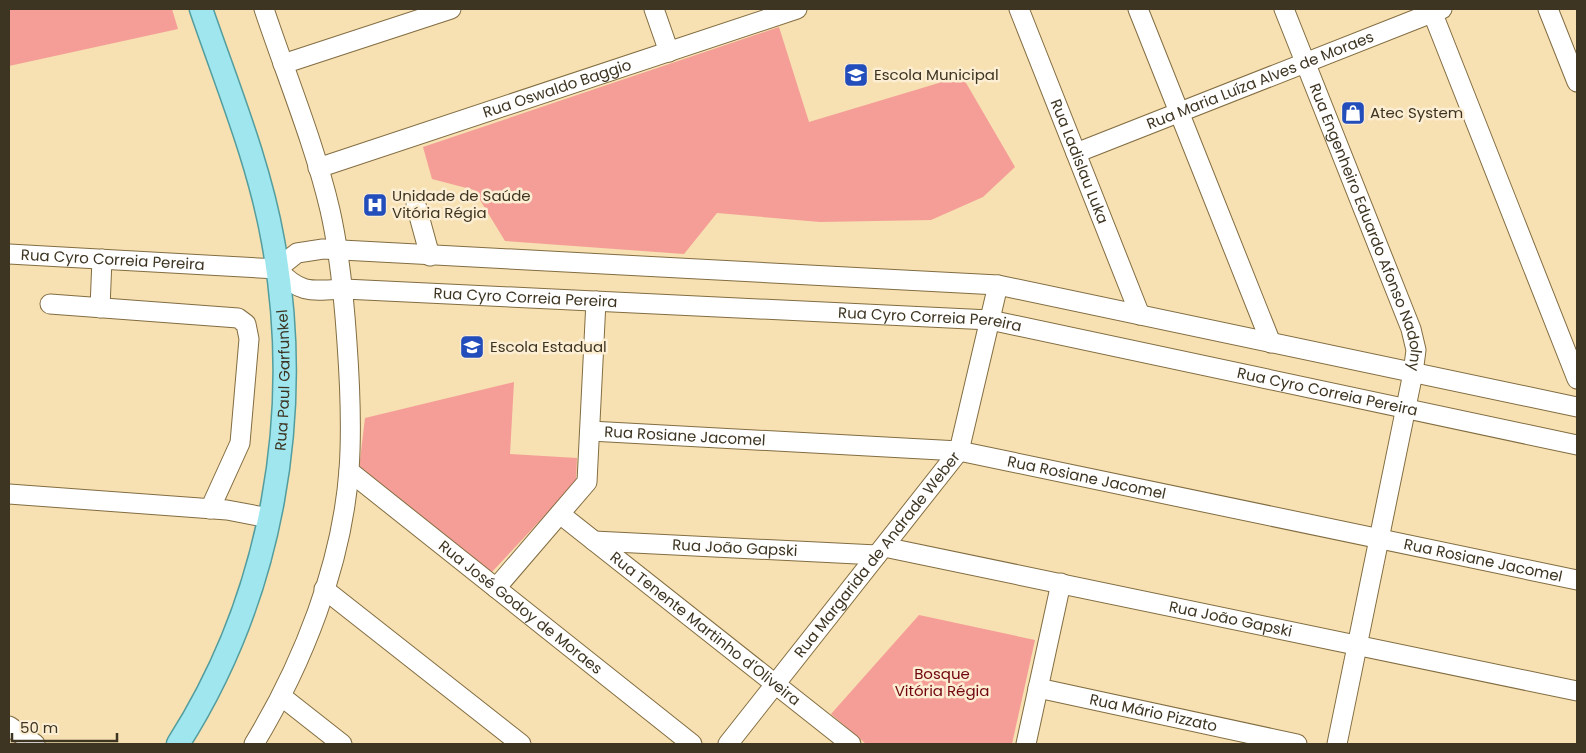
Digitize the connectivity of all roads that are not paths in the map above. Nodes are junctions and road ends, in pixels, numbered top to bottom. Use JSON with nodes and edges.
{"nodes":[{"id":1,"x":201,"y":9,"type":"edge"},
{"id":2,"x":264,"y":9,"type":"edge"},
{"id":3,"x":451,"y":9,"type":"edge"},
{"id":4,"x":654,"y":9,"type":"edge"},
{"id":5,"x":797,"y":9,"type":"edge"},
{"id":6,"x":1019,"y":9,"type":"edge"},
{"id":7,"x":1138,"y":9,"type":"edge"},
{"id":8,"x":1284,"y":9,"type":"edge"},
{"id":9,"x":1548,"y":9,"type":"edge"},
{"id":10,"x":1435,"y":10,"type":"edge"},
{"id":11,"x":669,"y":52,"type":"junction"},
{"id":12,"x":1306,"y":63,"type":"junction"},
{"id":13,"x":283,"y":64,"type":"junction"},
{"id":14,"x":1577,"y":82,"type":"edge"},
{"id":15,"x":1180,"y":112,"type":"junction"},
{"id":16,"x":1076,"y":153,"type":"junction"},
{"id":17,"x":318,"y":168,"type":"junction"},
{"id":18,"x":416,"y":206,"type":"dead end"},
{"id":19,"x":338,"y":251,"type":"junction"},
{"id":20,"x":9,"y":254,"type":"edge"},
{"id":21,"x":430,"y":256,"type":"junction"},
{"id":22,"x":102,"y":259,"type":"junction"},
{"id":23,"x":277,"y":269,"type":"junction"},
{"id":24,"x":998,"y":285,"type":"junction"},
{"id":25,"x":344,"y":289,"type":"junction"},
{"id":26,"x":596,"y":301,"type":"junction"},
{"id":27,"x":50,"y":304,"type":"dead end"},
{"id":28,"x":100,"y":308,"type":"junction"},
{"id":29,"x":1140,"y":315,"type":"junction"},
{"id":30,"x":990,"y":320,"type":"junction"},
{"id":31,"x":1271,"y":343,"type":"junction"},
{"id":32,"x":1413,"y":373,"type":"junction"},
{"id":33,"x":1577,"y":379,"type":"edge"},
{"id":34,"x":1577,"y":407,"type":"edge"},
{"id":35,"x":1406,"y":408,"type":"junction"},
{"id":36,"x":590,"y":431,"type":"junction"},
{"id":37,"x":1577,"y":445,"type":"edge"},
{"id":38,"x":960,"y":451,"type":"junction"},
{"id":39,"x":349,"y":471,"type":"junction"},
{"id":40,"x":9,"y":494,"type":"edge"},
{"id":41,"x":210,"y":509,"type":"junction"},
{"id":42,"x":560,"y":514,"type":"junction"},
{"id":43,"x":269,"y":518,"type":"junction"},
{"id":44,"x":1379,"y":538,"type":"junction"},
{"id":45,"x":594,"y":541,"type":"junction"},
{"id":46,"x":880,"y":551,"type":"junction"},
{"id":47,"x":1577,"y":580,"type":"edge"},
{"id":48,"x":1061,"y":583,"type":"junction"},
{"id":49,"x":496,"y":588,"type":"junction"},
{"id":50,"x":324,"y":589,"type":"junction"},
{"id":51,"x":1357,"y":645,"type":"junction"},
{"id":52,"x":775,"y":684,"type":"junction"},
{"id":53,"x":1038,"y":688,"type":"junction"},
{"id":54,"x":1577,"y":691,"type":"edge"},
{"id":55,"x":280,"y":696,"type":"junction"},
{"id":56,"x":9,"y":726,"type":"edge"},
{"id":57,"x":35,"y":744,"type":"edge"},
{"id":58,"x":178,"y":744,"type":"edge"},
{"id":59,"x":254,"y":744,"type":"edge"},
{"id":60,"x":342,"y":744,"type":"edge"},
{"id":61,"x":521,"y":744,"type":"edge"},
{"id":62,"x":692,"y":744,"type":"edge"},
{"id":63,"x":728,"y":744,"type":"edge"},
{"id":64,"x":850,"y":744,"type":"edge"},
{"id":65,"x":1026,"y":744,"type":"edge"},
{"id":66,"x":1297,"y":744,"type":"edge"},
{"id":67,"x":1337,"y":744,"type":"edge"}],
"edges":[{"from":1,"to":23,"type":"main road","name":"Rua Paul Garfunkel"},
{"from":2,"to":13,"type":"street"},
{"from":3,"to":13,"type":"street"},
{"from":4,"to":11,"type":"street"},
{"from":5,"to":11,"type":"street","name":"Rua Oswaldo Baggio"},
{"from":6,"to":16,"type":"street","name":"Rua Ladislau Luka"},
{"from":7,"to":15,"type":"street"},
{"from":8,"to":12,"type":"street","name":"Rua Engenheiro Eduardo Afonso Nadolny"},
{"from":9,"to":14,"type":"street"},
{"from":10,"to":12,"type":"street","name":"Rua Maria Luíza Alves de Moraes"},
{"from":10,"to":33,"type":"street"},
{"from":11,"to":17,"type":"street","name":"Rua Oswaldo Baggio"},
{"from":12,"to":15,"type":"street","name":"Rua Maria Luíza Alves de Moraes"},
{"from":12,"to":32,"type":"street","name":"Rua Engenheiro Eduardo Afonso Nadolny"},
{"from":13,"to":17,"type":"street"},
{"from":15,"to":16,"type":"street","name":"Rua Maria Luíza Alves de Moraes"},
{"from":15,"to":31,"type":"street"},
{"from":16,"to":29,"type":"street","name":"Rua Ladislau Luka"},
{"from":17,"to":19,"type":"street"},
{"from":18,"to":21,"type":"street"},
{"from":19,"to":21,"type":"street"},
{"from":19,"to":23,"type":"street"},
{"from":19,"to":25,"type":"street"},
{"from":20,"to":22,"type":"street","name":"Rua Cyro Correia Pereira"},
{"from":21,"to":24,"type":"street"},
{"from":22,"to":23,"type":"street","name":"Rua Cyro Correia Pereira"},
{"from":22,"to":28,"type":"street"},
{"from":23,"to":25,"type":"street","name":"Rua Cyro Correia Pereira"},
{"from":23,"to":43,"type":"main road","name":"Rua Paul Garfunkel"},
{"from":24,"to":29,"type":"street"},
{"from":24,"to":30,"type":"street","name":"Rua Margarida de Andrade Weber"},
{"from":25,"to":26,"type":"street","name":"Rua Cyro Correia Pereira"},
{"from":25,"to":39,"type":"street"},
{"from":26,"to":30,"type":"street","name":"Rua Cyro Correia Pereira"},
{"from":26,"to":36,"type":"street"},
{"from":27,"to":28,"type":"street"},
{"from":28,"to":41,"type":"street"},
{"from":29,"to":31,"type":"street"},
{"from":30,"to":35,"type":"street","name":"Rua Cyro Correia Pereira"},
{"from":30,"to":38,"type":"street","name":"Rua Margarida de Andrade Weber"},
{"from":31,"to":32,"type":"street"},
{"from":32,"to":34,"type":"street"},
{"from":32,"to":35,"type":"street","name":"Rua Engenheiro Eduardo Afonso Nadolny"},
{"from":35,"to":37,"type":"street","name":"Rua Cyro Correia Pereira"},
{"from":35,"to":44,"type":"street","name":"Rua Engenheiro Eduardo Afonso Nadolny"},
{"from":36,"to":38,"type":"street","name":"Rua Rosiane Jacomel"},
{"from":36,"to":42,"type":"street"},
{"from":38,"to":44,"type":"street","name":"Rua Rosiane Jacomel"},
{"from":38,"to":46,"type":"street","name":"Rua Margarida de Andrade Weber"},
{"from":39,"to":49,"type":"street","name":"Rua José Godoy de Moraes"},
{"from":39,"to":50,"type":"street"},
{"from":40,"to":41,"type":"street"},
{"from":41,"to":43,"type":"street"},
{"from":42,"to":45,"type":"street","name":"Rua Tenente Martinho d'Oliveira"},
{"from":42,"to":49,"type":"street"},
{"from":43,"to":58,"type":"main road","name":"Rua Paul Garfunkel"},
{"from":44,"to":47,"type":"street","name":"Rua Rosiane Jacomel"},
{"from":44,"to":51,"type":"street","name":"Rua Engenheiro Eduardo Afonso Nadolny"},
{"from":45,"to":46,"type":"street","name":"Rua João Gapski"},
{"from":45,"to":52,"type":"street","name":"Rua Tenente Martinho d'Oliveira"},
{"from":46,"to":48,"type":"street","name":"Rua João Gapski"},
{"from":46,"to":52,"type":"street","name":"Rua Margarida de Andrade Weber"},
{"from":48,"to":51,"type":"street","name":"Rua João Gapski"},
{"from":48,"to":53,"type":"street"},
{"from":49,"to":62,"type":"street","name":"Rua José Godoy de Moraes"},
{"from":50,"to":55,"type":"street"},
{"from":50,"to":61,"type":"street"},
{"from":51,"to":54,"type":"street","name":"Rua João Gapski"},
{"from":51,"to":67,"type":"street","name":"Rua Engenheiro Eduardo Afonso Nadolny"},
{"from":52,"to":63,"type":"street","name":"Rua Margarida de Andrade Weber"},
{"from":52,"to":64,"type":"street","name":"Rua Tenente Martinho d'Oliveira"},
{"from":53,"to":65,"type":"street"},
{"from":53,"to":66,"type":"street","name":"Rua Mário Pizzato"},
{"from":55,"to":59,"type":"street"},
{"from":55,"to":60,"type":"street"},
{"from":56,"to":57,"type":"street"}]}
